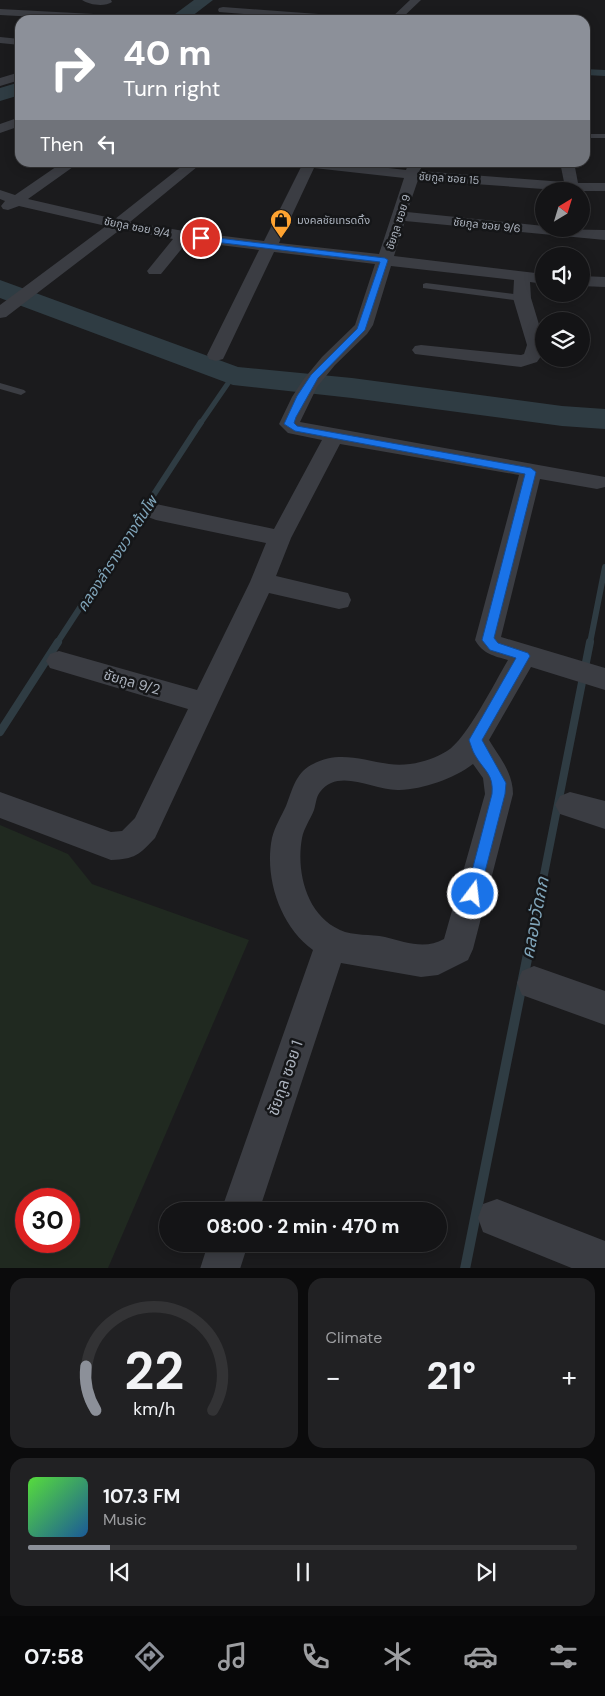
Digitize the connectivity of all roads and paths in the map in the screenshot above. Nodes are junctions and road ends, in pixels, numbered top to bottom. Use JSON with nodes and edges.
{"nodes":[{"id":1,"x":87,"y":0,"type":"edge"},
{"id":2,"x":416,"y":0,"type":"edge"},
{"id":3,"x":107,"y":2,"type":"dead end"},
{"id":4,"x":223,"y":10,"type":"dead end"},
{"id":5,"x":0,"y":12,"type":"edge"},
{"id":6,"x":56,"y":15,"type":"edge"},
{"id":7,"x":291,"y":15,"type":"edge"},
{"id":8,"x":400,"y":15,"type":"edge"},
{"id":9,"x":0,"y":19,"type":"edge"},
{"id":10,"x":15,"y":20,"type":"edge"},
{"id":11,"x":0,"y":40,"type":"edge"},
{"id":12,"x":15,"y":42,"type":"edge"},
{"id":13,"x":0,"y":69,"type":"edge"},
{"id":14,"x":15,"y":70,"type":"edge"},
{"id":15,"x":15,"y":78,"type":"edge"},
{"id":16,"x":0,"y":82,"type":"edge"},
{"id":17,"x":15,"y":123,"type":"edge"},
{"id":18,"x":0,"y":129,"type":"edge"},
{"id":19,"x":590,"y":136,"type":"edge"},
{"id":20,"x":605,"y":136,"type":"edge"},
{"id":21,"x":65,"y":167,"type":"edge"},
{"id":22,"x":190,"y":167,"type":"edge"},
{"id":23,"x":299,"y":167,"type":"edge"},
{"id":24,"x":376,"y":167,"type":"edge"},
{"id":25,"x":568,"y":167,"type":"edge"},
{"id":26,"x":414,"y":169,"type":"edge"},
{"id":27,"x":571,"y":182,"type":"edge"},
{"id":28,"x":535,"y":183,"type":"edge"},
{"id":29,"x":0,"y":194,"type":"edge"},
{"id":30,"x":18,"y":201,"type":"junction"},
{"id":31,"x":0,"y":211,"type":"edge"},
{"id":32,"x":400,"y":216,"type":"junction"},
{"id":33,"x":118,"y":224,"type":"junction"},
{"id":34,"x":605,"y":235,"type":"edge"},
{"id":35,"x":184,"y":236,"type":"junction"},
{"id":36,"x":269,"y":247,"type":"junction"},
{"id":37,"x":385,"y":260,"type":"junction"},
{"id":38,"x":155,"y":272,"type":"dead end"},
{"id":39,"x":522,"y":277,"type":"junction"},
{"id":40,"x":535,"y":278,"type":"edge"},
{"id":41,"x":590,"y":281,"type":"edge"},
{"id":42,"x":605,"y":282,"type":"edge"},
{"id":43,"x":426,"y":286,"type":"dead end"},
{"id":44,"x":522,"y":298,"type":"junction"},
{"id":45,"x":6,"y":308,"type":"edge"},
{"id":46,"x":421,"y":350,"type":"dead end"},
{"id":47,"x":216,"y":356,"type":"dead end"},
{"id":48,"x":0,"y":386,"type":"edge"},
{"id":49,"x":21,"y":392,"type":"dead end"},
{"id":50,"x":334,"y":436,"type":"junction"},
{"id":51,"x":531,"y":472,"type":"junction"},
{"id":52,"x":597,"y":482,"type":"dead end"},
{"id":53,"x":156,"y":512,"type":"dead end"},
{"id":54,"x":280,"y":538,"type":"junction"},
{"id":55,"x":262,"y":582,"type":"junction"},
{"id":56,"x":339,"y":600,"type":"dead end"},
{"id":57,"x":524,"y":656,"type":"junction"},
{"id":58,"x":59,"y":661,"type":"dead end"},
{"id":59,"x":603,"y":678,"type":"edge"},
{"id":60,"x":205,"y":703,"type":"junction"},
{"id":61,"x":475,"y":740,"type":"junction"},
{"id":62,"x":0,"y":805,"type":"edge"},
{"id":63,"x":570,"y":805,"type":"dead end"},
{"id":64,"x":605,"y":815,"type":"edge"},
{"id":65,"x":331,"y":944,"type":"junction"},
{"id":66,"x":534,"y":983,"type":"dead end"},
{"id":67,"x":605,"y":1008,"type":"edge"},
{"id":68,"x":243,"y":1202,"type":"edge"},
{"id":69,"x":497,"y":1218,"type":"dead end"},
{"id":70,"x":225,"y":1252,"type":"edge"},
{"id":71,"x":605,"y":1260,"type":"edge"},
{"id":72,"x":220,"y":1268,"type":"edge"}],
"edges":[{"from":1,"to":3,"type":"street"},
{"from":2,"to":8,"type":"street"},
{"from":4,"to":7,"type":"street"},
{"from":5,"to":6,"type":"street"},
{"from":9,"to":10,"type":"street"},
{"from":11,"to":12,"type":"street"},
{"from":13,"to":14,"type":"street"},
{"from":15,"to":16,"type":"street"},
{"from":17,"to":18,"type":"street"},
{"from":19,"to":20,"type":"lane"},
{"from":21,"to":30,"type":"street"},
{"from":22,"to":33,"type":"street"},
{"from":23,"to":36,"type":"street"},
{"from":24,"to":26,"type":"street","name":"ชัยกูล ซอย 15"},
{"from":25,"to":27,"type":"street"},
{"from":26,"to":28,"type":"street","name":"ชัยกูล ซอย 15"},
{"from":26,"to":32,"type":"street","name":"ชัยกูล ซอย 9"},
{"from":29,"to":30,"type":"street","name":"ชัยกูล ซอย 9/4"},
{"from":30,"to":31,"type":"street"},
{"from":30,"to":33,"type":"street","name":"ชัยกูล ซอย 9/4"},
{"from":32,"to":34,"type":"street","name":"ชัยกูล ซอย 9/6"},
{"from":32,"to":37,"type":"street","name":"ชัยกูล ซอย 9"},
{"from":33,"to":35,"type":"street","name":"ชัยกูล ซอย 9/4"},
{"from":33,"to":45,"type":"street"},
{"from":35,"to":36,"type":"street","name":"ชัยกูล ซอย 9/4"},
{"from":35,"to":38,"type":"street"},
{"from":36,"to":37,"type":"street","name":"ชัยกูล ซอย 9/4"},
{"from":36,"to":47,"type":"street"},
{"from":37,"to":39,"type":"street","name":"ชัยกูล ซอย 9/4"},
{"from":37,"to":50,"type":"street","name":"ชัยกูล ซอย 9"},
{"from":39,"to":40,"type":"street","name":"ชัยกูล ซอย 9/4"},
{"from":39,"to":44,"type":"street"},
{"from":41,"to":42,"type":"street"},
{"from":43,"to":44,"type":"lane"},
{"from":44,"to":46,"type":"street"},
{"from":48,"to":49,"type":"lane"},
{"from":50,"to":51,"type":"street","name":"ชัยกูล ซอย 9"},
{"from":50,"to":54,"type":"street"},
{"from":51,"to":52,"type":"street","name":"ชัยกูล ซอย 9"},
{"from":51,"to":57,"type":"street"},
{"from":53,"to":54,"type":"street"},
{"from":54,"to":55,"type":"street"},
{"from":55,"to":56,"type":"street"},
{"from":55,"to":60,"type":"street"},
{"from":57,"to":59,"type":"street"},
{"from":57,"to":61,"type":"street"},
{"from":58,"to":60,"type":"street","name":"ชัยกูล 9/2"},
{"from":60,"to":62,"type":"street"},
{"from":61,"to":65,"type":"street"},
{"from":61,"to":65,"type":"street"},
{"from":63,"to":64,"type":"street"},
{"from":65,"to":68,"type":"street","name":"ชัยกูล ซอย 1"},
{"from":66,"to":67,"type":"street"},
{"from":69,"to":71,"type":"street"},
{"from":70,"to":72,"type":"street"}]}
